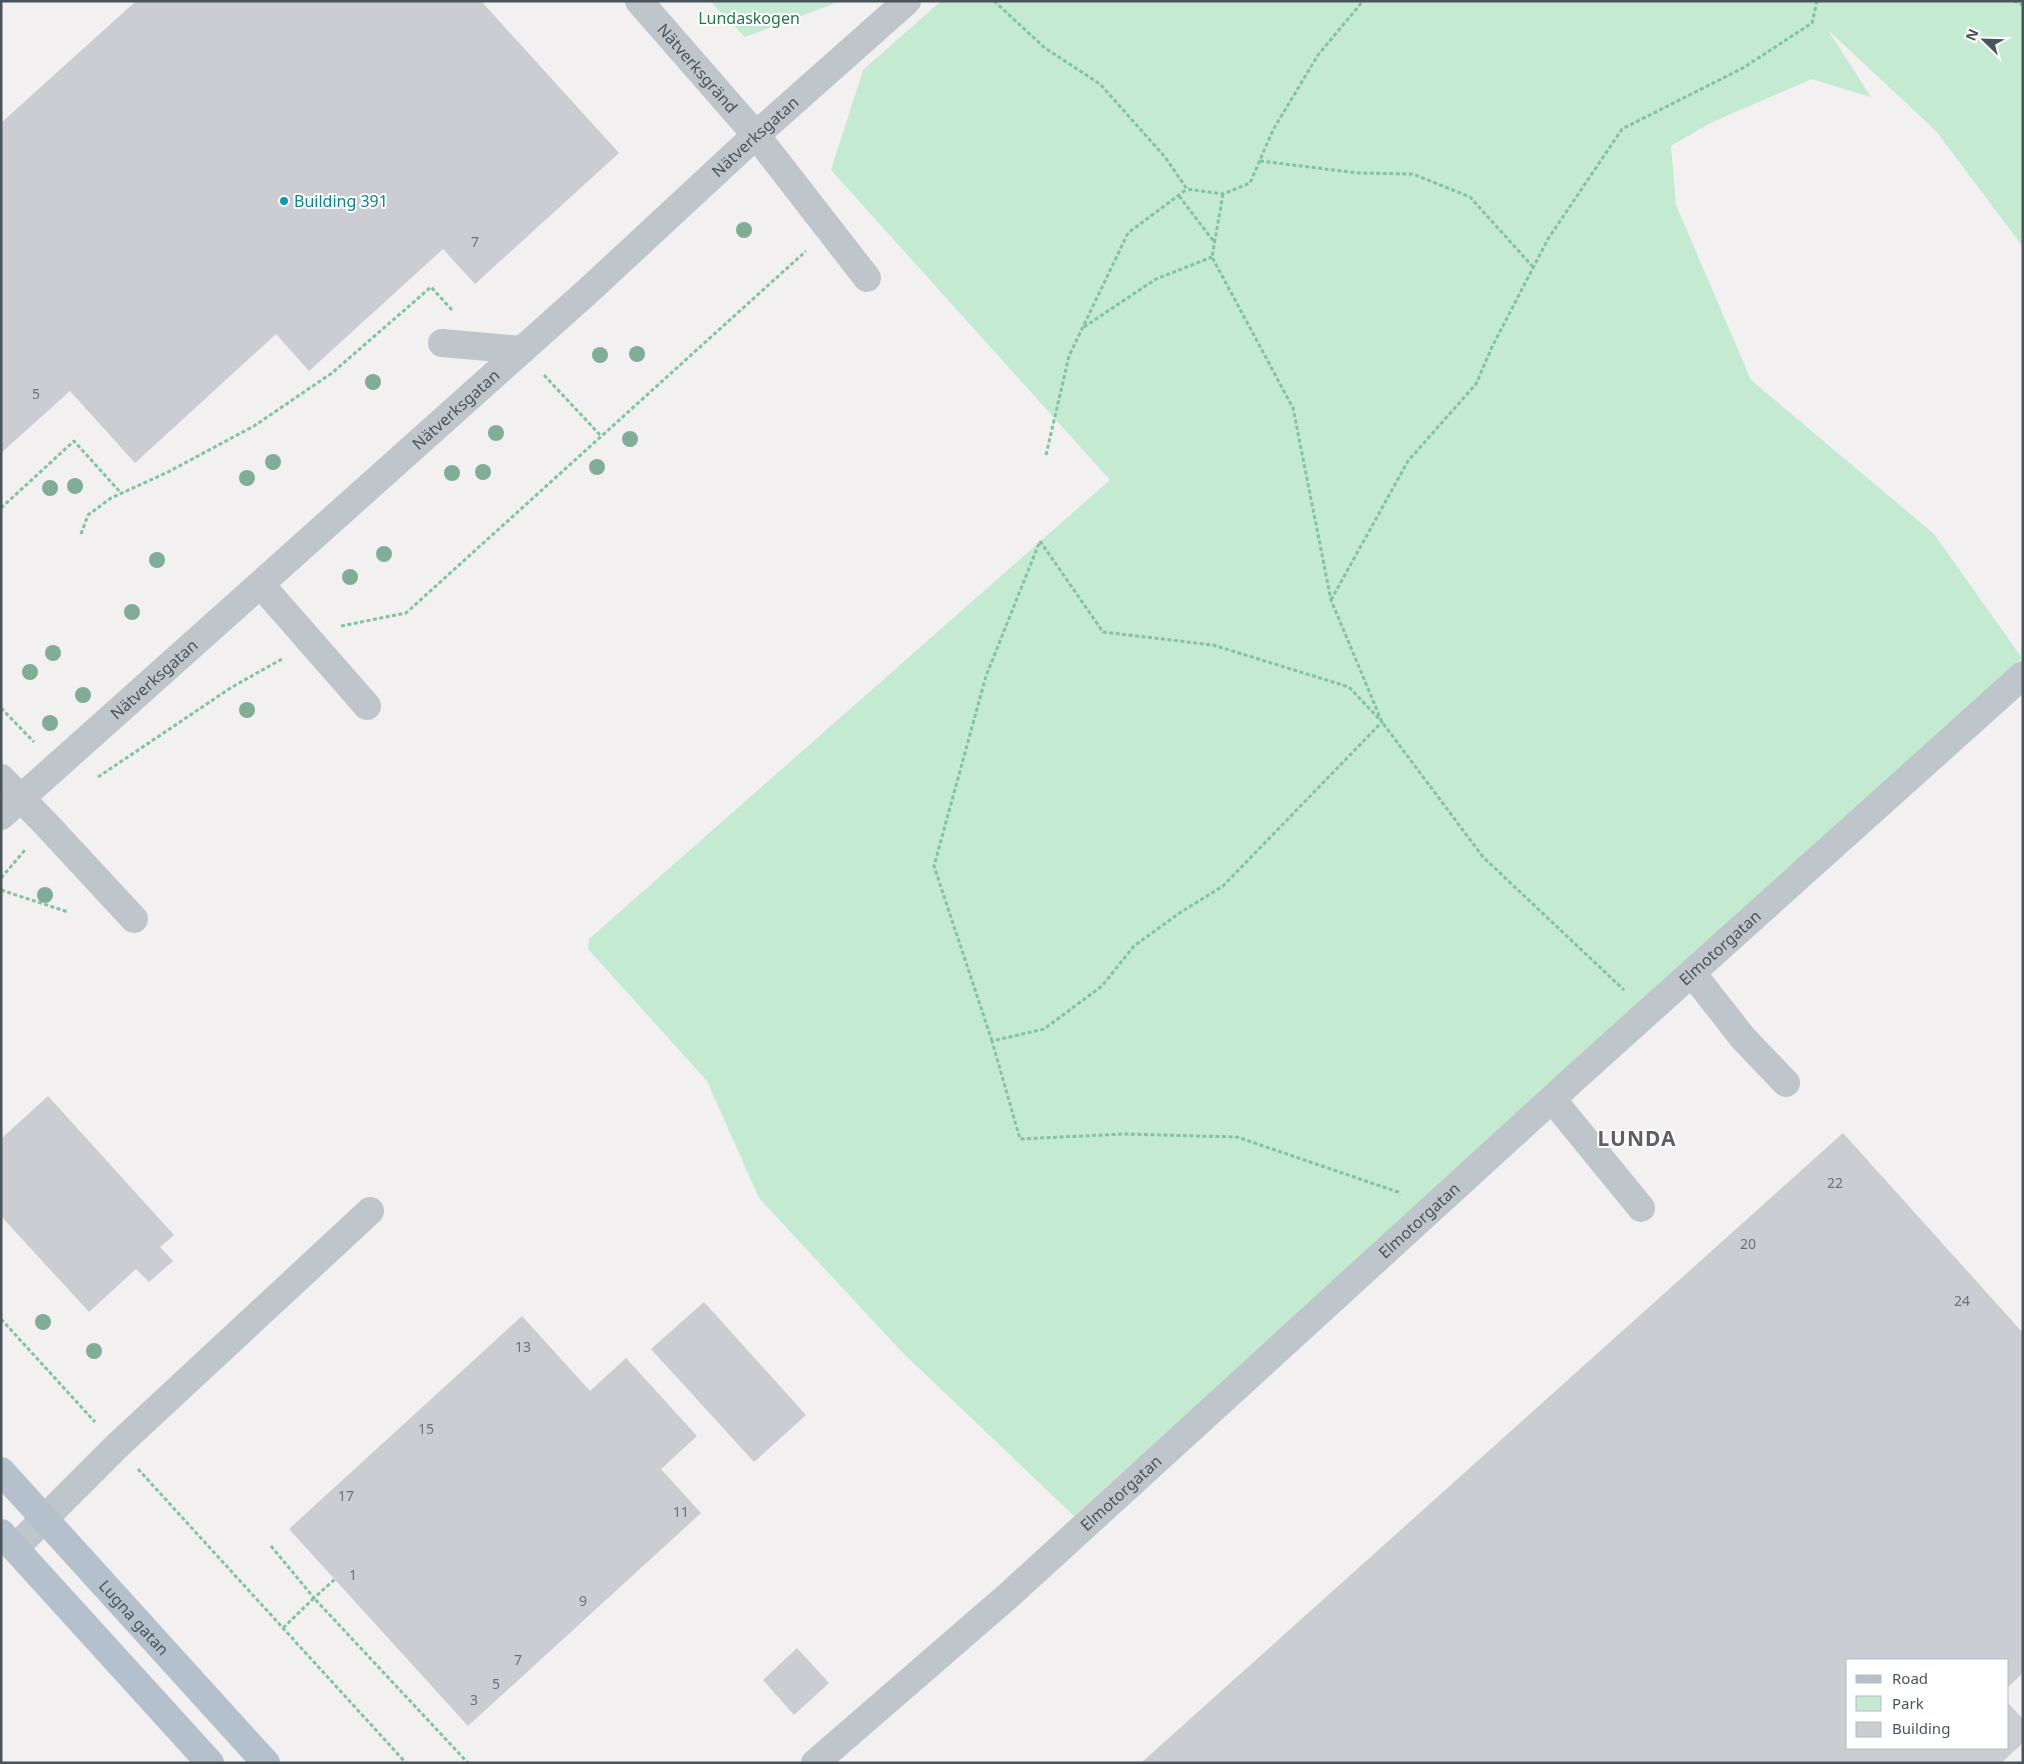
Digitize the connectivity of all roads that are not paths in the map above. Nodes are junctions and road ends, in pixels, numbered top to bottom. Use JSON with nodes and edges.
{"nodes":[{"id":1,"x":639,"y":1,"type":"edge"},
{"id":2,"x":907,"y":1,"type":"edge"},
{"id":3,"x":756,"y":135,"type":"junction"},
{"id":4,"x":867,"y":278,"type":"dead end"},
{"id":5,"x":442,"y":342,"type":"dead end"},
{"id":6,"x":522,"y":350,"type":"junction"},
{"id":7,"x":261,"y":585,"type":"junction"},
{"id":8,"x":2023,"y":675,"type":"edge"},
{"id":9,"x":367,"y":706,"type":"dead end"},
{"id":10,"x":1,"y":778,"type":"edge"},
{"id":11,"x":11,"y":807,"type":"edge"},
{"id":12,"x":134,"y":919,"type":"dead end"},
{"id":13,"x":1692,"y":973,"type":"junction"},
{"id":14,"x":1786,"y":1083,"type":"dead end"},
{"id":15,"x":1552,"y":1099,"type":"junction"},
{"id":16,"x":1641,"y":1208,"type":"dead end"},
{"id":17,"x":370,"y":1211,"type":"dead end"},
{"id":18,"x":1,"y":1471,"type":"edge"},
{"id":19,"x":45,"y":1519,"type":"junction"},
{"id":20,"x":8,"y":1540,"type":"edge"},
{"id":21,"x":827,"y":1759,"type":"edge"},
{"id":22,"x":210,"y":1763,"type":"edge"},
{"id":23,"x":266,"y":1763,"type":"edge"}],
"edges":[{"from":1,"to":3,"type":"street","name":"Nätverksgränd"},
{"from":2,"to":3,"type":"street","name":"Nätverksgatan"},
{"from":3,"to":4,"type":"street","name":"Nätverksgränd"},
{"from":3,"to":6,"type":"street","name":"Nätverksgatan"},
{"from":5,"to":6,"type":"street"},
{"from":6,"to":7,"type":"street","name":"Nätverksgatan"},
{"from":7,"to":9,"type":"street"},
{"from":7,"to":11,"type":"street","name":"Nätverksgatan"},
{"from":8,"to":13,"type":"street","name":"Elmotorgatan"},
{"from":10,"to":11,"type":"street"},
{"from":11,"to":12,"type":"street"},
{"from":13,"to":14,"type":"street"},
{"from":13,"to":15,"type":"street","name":"Elmotorgatan"},
{"from":15,"to":16,"type":"street"},
{"from":15,"to":21,"type":"street","name":"Elmotorgatan"},
{"from":17,"to":19,"type":"street"},
{"from":18,"to":19,"type":"main road","name":"Lugna gatan"},
{"from":19,"to":20,"type":"street"},
{"from":19,"to":23,"type":"main road","name":"Lugna gatan"},
{"from":20,"to":22,"type":"main road"}]}
